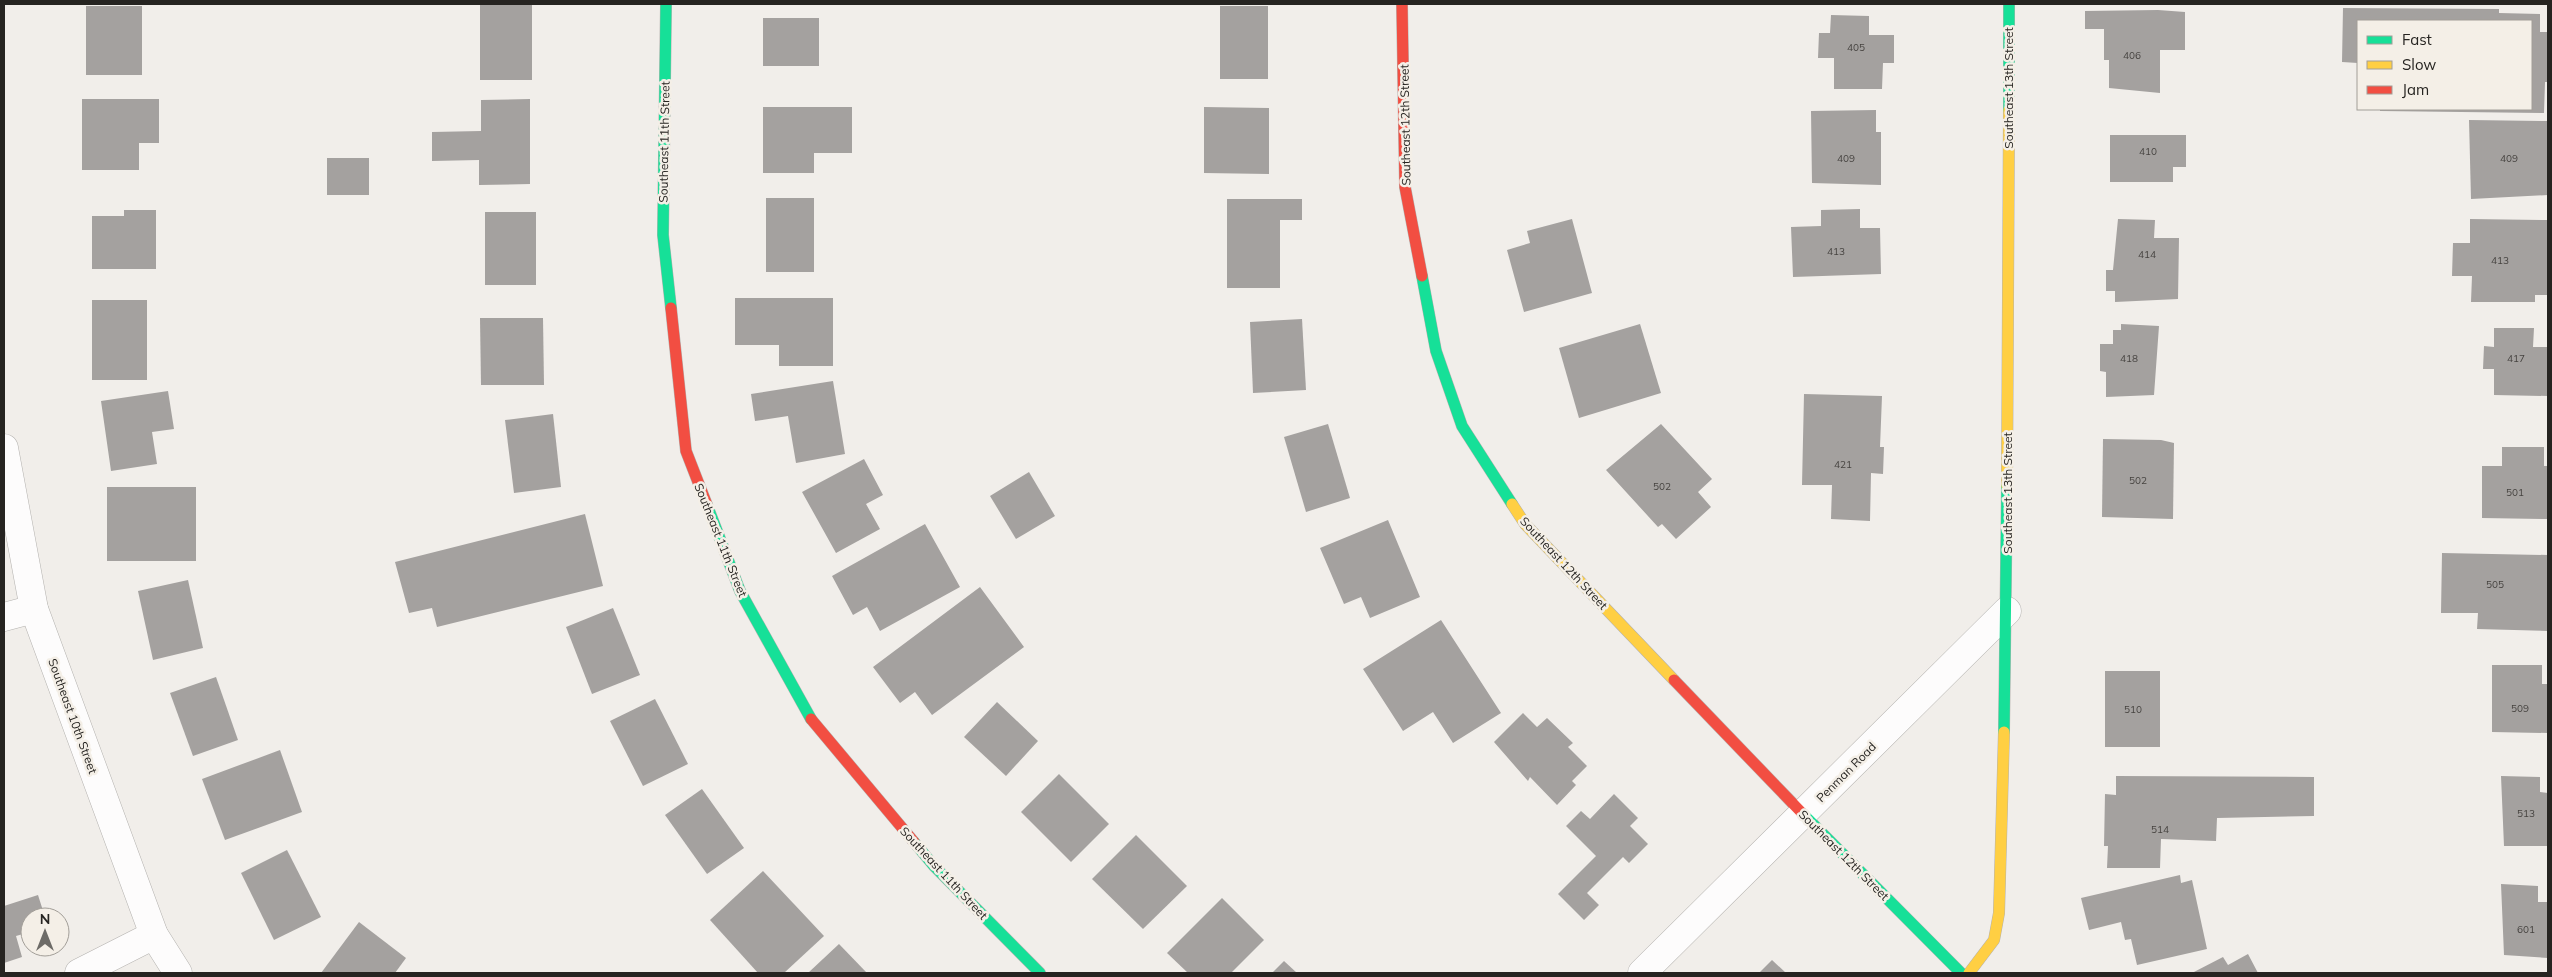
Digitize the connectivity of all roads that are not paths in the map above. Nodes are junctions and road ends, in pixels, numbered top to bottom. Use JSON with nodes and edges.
{"nodes":[{"id":1,"x":666,"y":4,"type":"edge"},
{"id":2,"x":1402,"y":4,"type":"edge"},
{"id":3,"x":2008,"y":4,"type":"edge"},
{"id":4,"x":4,"y":448,"type":"edge"},
{"id":5,"x":34,"y":610,"type":"junction"},
{"id":6,"x":2007,"y":611,"type":"junction"},
{"id":7,"x":4,"y":617,"type":"edge"},
{"id":8,"x":1803,"y":814,"type":"junction"},
{"id":9,"x":154,"y":935,"type":"junction"},
{"id":10,"x":79,"y":973,"type":"edge"},
{"id":11,"x":178,"y":973,"type":"edge"},
{"id":12,"x":1040,"y":973,"type":"edge"},
{"id":13,"x":1642,"y":973,"type":"edge"},
{"id":14,"x":1961,"y":973,"type":"edge"},
{"id":15,"x":1969,"y":973,"type":"edge"}],
"edges":[{"from":1,"to":12,"type":"street","name":"Southeast 11th Street"},
{"from":2,"to":8,"type":"street","name":"Southeast 12th Street"},
{"from":3,"to":6,"type":"street","name":"Southeast 13th Street"},
{"from":4,"to":5,"type":"street","name":"Southeast 10th Street"},
{"from":5,"to":7,"type":"street"},
{"from":5,"to":9,"type":"street","name":"Southeast 10th Street"},
{"from":6,"to":8,"type":"street","name":"Penman Road"},
{"from":6,"to":15,"type":"street","name":"Southeast 13th Street"},
{"from":8,"to":13,"type":"street","name":"Penman Road"},
{"from":8,"to":14,"type":"street","name":"Southeast 12th Street"},
{"from":9,"to":10,"type":"street"},
{"from":9,"to":11,"type":"street","name":"Southeast 10th Street"}]}
